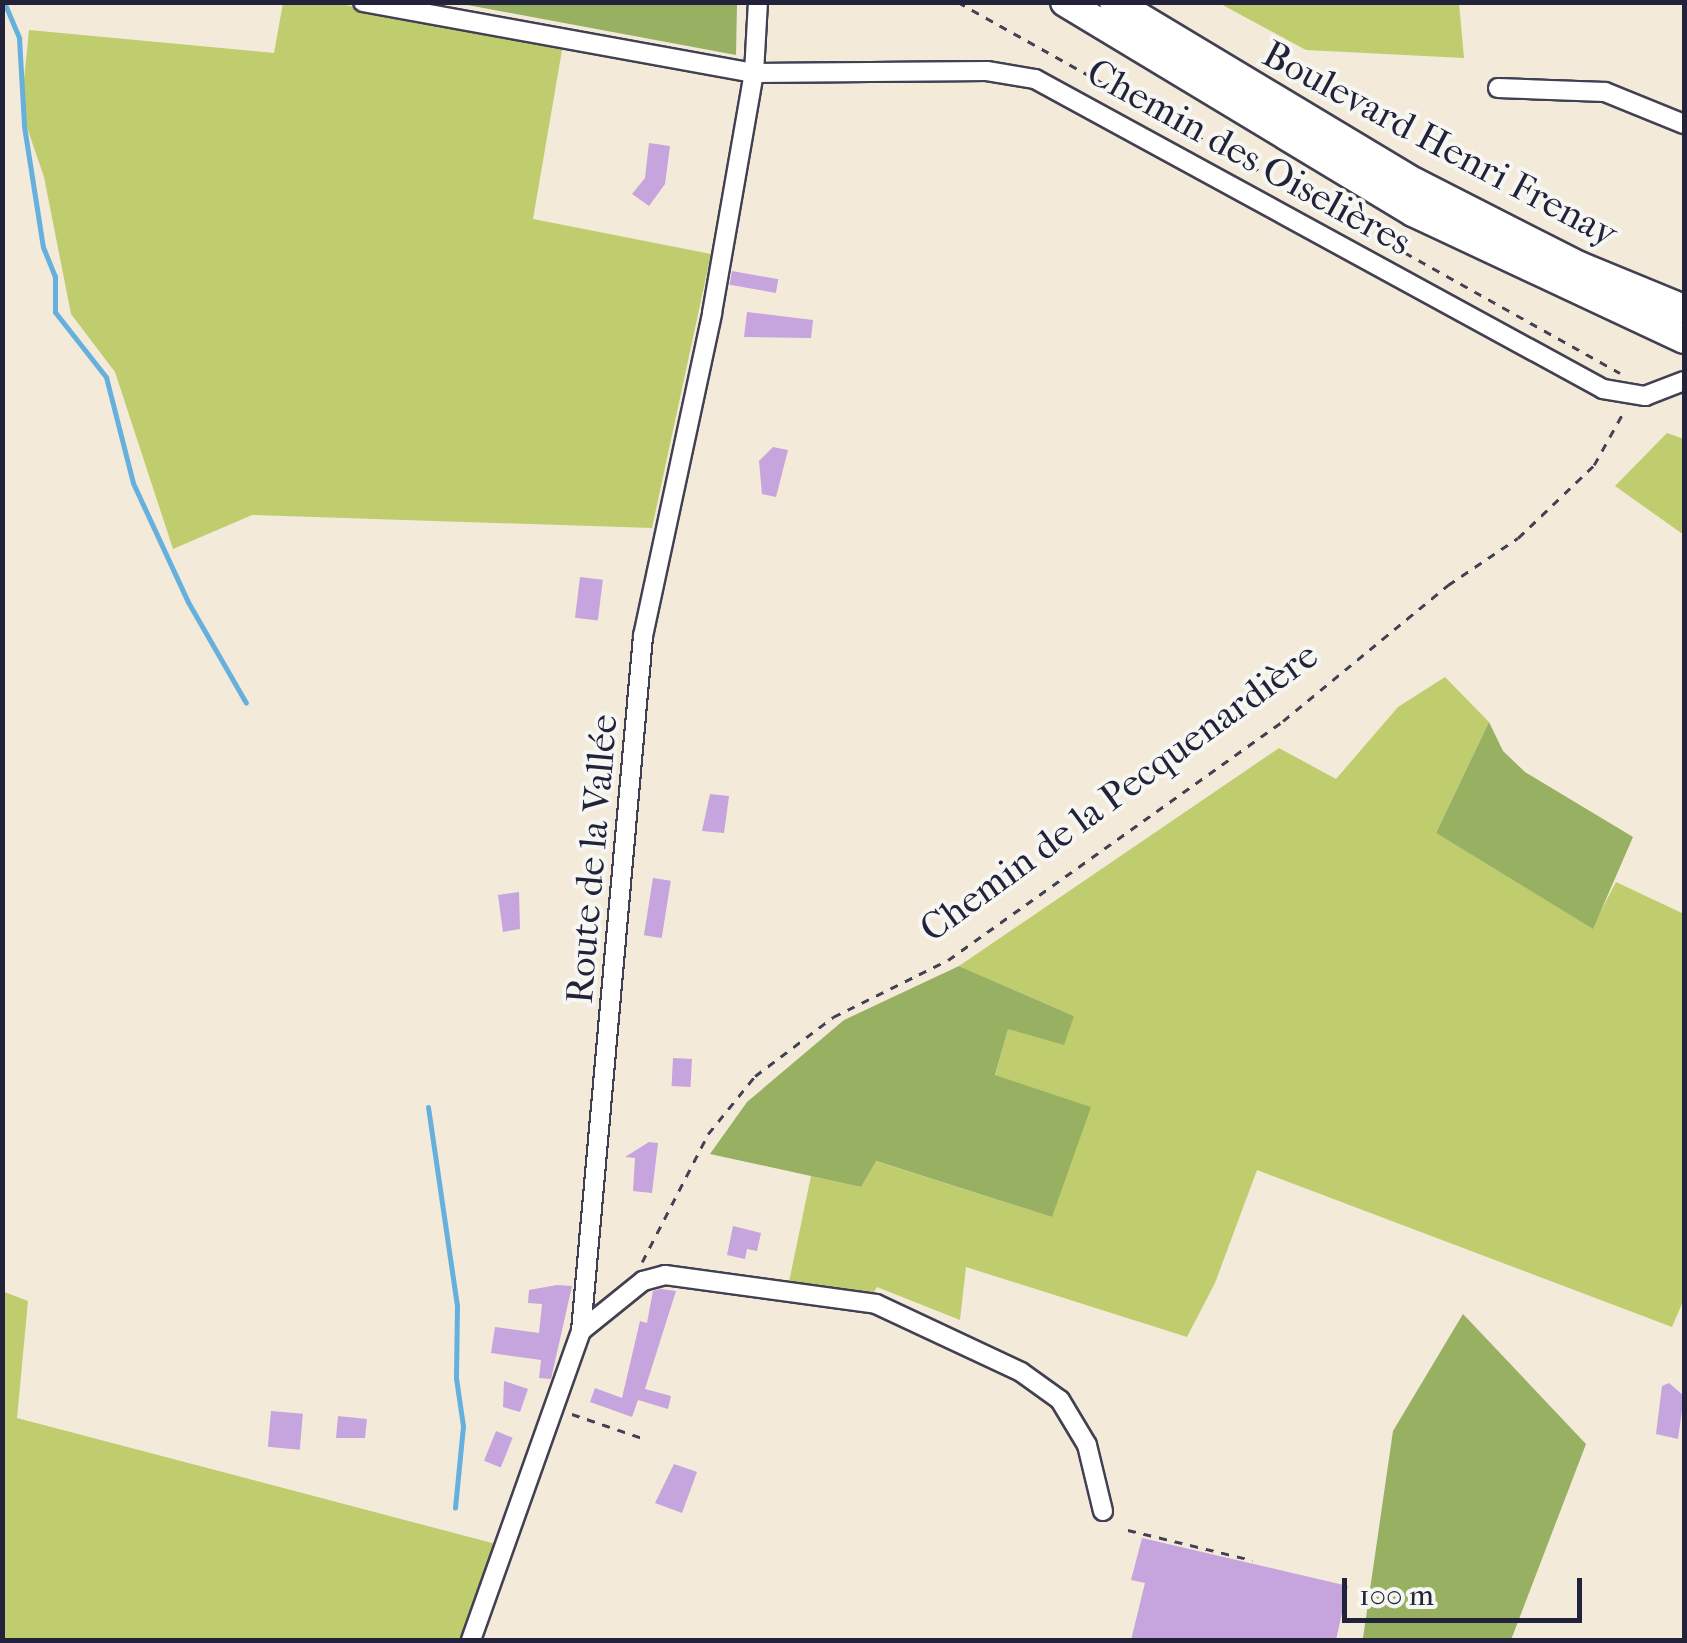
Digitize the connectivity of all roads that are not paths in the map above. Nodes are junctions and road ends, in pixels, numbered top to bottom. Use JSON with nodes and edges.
{"nodes":[{"id":1,"x":363,"y":2,"type":"edge"},
{"id":2,"x":758,"y":2,"type":"edge"},
{"id":3,"x":1065,"y":2,"type":"edge"},
{"id":4,"x":1114,"y":2,"type":"edge"},
{"id":5,"x":754,"y":73,"type":"junction"},
{"id":6,"x":1498,"y":88,"type":"dead end"},
{"id":7,"x":1684,"y":124,"type":"edge"},
{"id":8,"x":1684,"y":309,"type":"edge"},
{"id":9,"x":1684,"y":339,"type":"edge"},
{"id":10,"x":1684,"y":380,"type":"edge"},
{"id":11,"x":581,"y":1330,"type":"junction"},
{"id":12,"x":1102,"y":1511,"type":"dead end"},
{"id":13,"x":471,"y":1640,"type":"edge"}],
"edges":[{"from":1,"to":5,"type":"street","name":"Chemin des Oiselières"},
{"from":2,"to":5,"type":"street","name":"Route de la Vallée"},
{"from":3,"to":9,"type":"highway","name":"Boulevard Henri Frenay"},
{"from":4,"to":8,"type":"highway","name":"Boulevard Henri Frenay"},
{"from":5,"to":10,"type":"street","name":"Chemin des Oiselières"},
{"from":5,"to":11,"type":"street","name":"Route de la Vallée"},
{"from":6,"to":7,"type":"street"},
{"from":11,"to":12,"type":"street"},
{"from":11,"to":13,"type":"street","name":"Route de la Vallée"}]}
